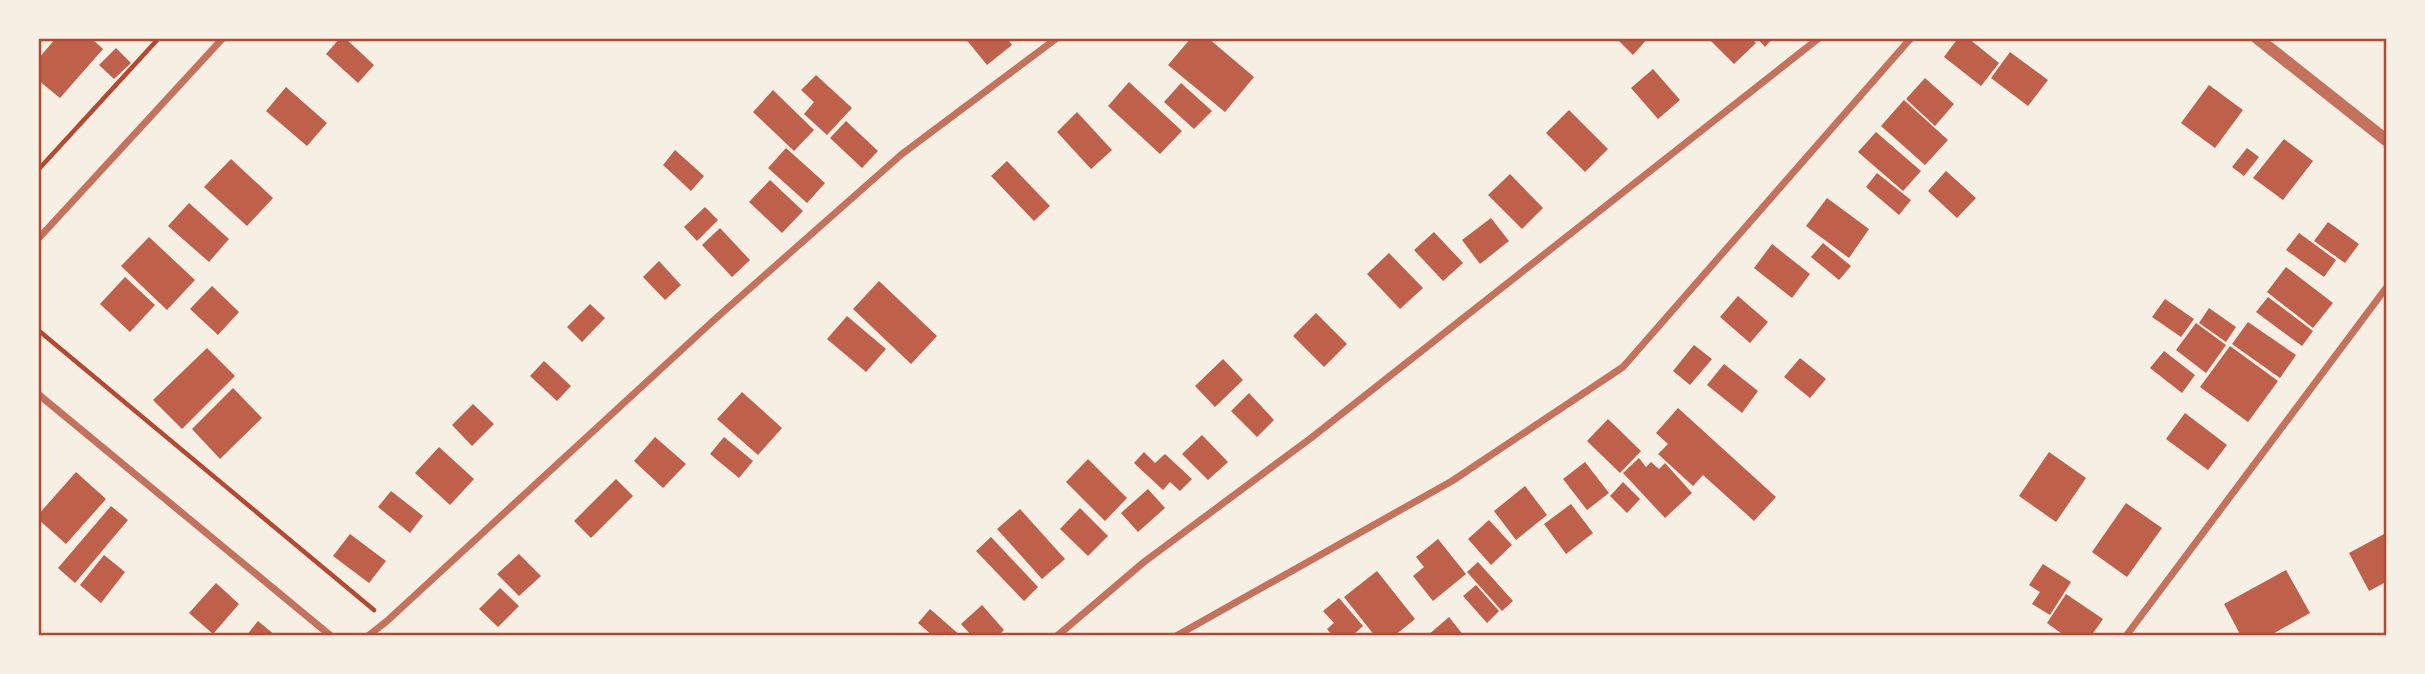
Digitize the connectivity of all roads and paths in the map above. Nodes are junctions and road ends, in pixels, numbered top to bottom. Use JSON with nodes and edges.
{"nodes":[{"id":1,"x":159,"y":38,"type":"edge"},
{"id":2,"x":223,"y":38,"type":"edge"},
{"id":3,"x":1057,"y":38,"type":"edge"},
{"id":4,"x":1819,"y":38,"type":"edge"},
{"id":5,"x":1911,"y":38,"type":"edge"},
{"id":6,"x":2257,"y":38,"type":"edge"},
{"id":7,"x":2386,"y":140,"type":"edge"},
{"id":8,"x":38,"y":170,"type":"edge"},
{"id":9,"x":38,"y":239,"type":"edge"},
{"id":10,"x":2386,"y":288,"type":"edge"},
{"id":11,"x":38,"y":330,"type":"edge"},
{"id":12,"x":38,"y":394,"type":"edge"},
{"id":13,"x":387,"y":621,"type":"junction"},
{"id":14,"x":331,"y":635,"type":"edge"},
{"id":15,"x":368,"y":635,"type":"edge"},
{"id":16,"x":1056,"y":635,"type":"edge"},
{"id":17,"x":1177,"y":635,"type":"edge"},
{"id":18,"x":2126,"y":635,"type":"edge"}],
"edges":[{"from":1,"to":8,"type":"path"},
{"from":2,"to":9,"type":"street"},
{"from":3,"to":13,"type":"street"},
{"from":4,"to":16,"type":"street"},
{"from":5,"to":17,"type":"street"},
{"from":6,"to":7,"type":"street"},
{"from":10,"to":18,"type":"street"},
{"from":11,"to":13,"type":"path"},
{"from":12,"to":14,"type":"street"},
{"from":13,"to":15,"type":"street"}]}
